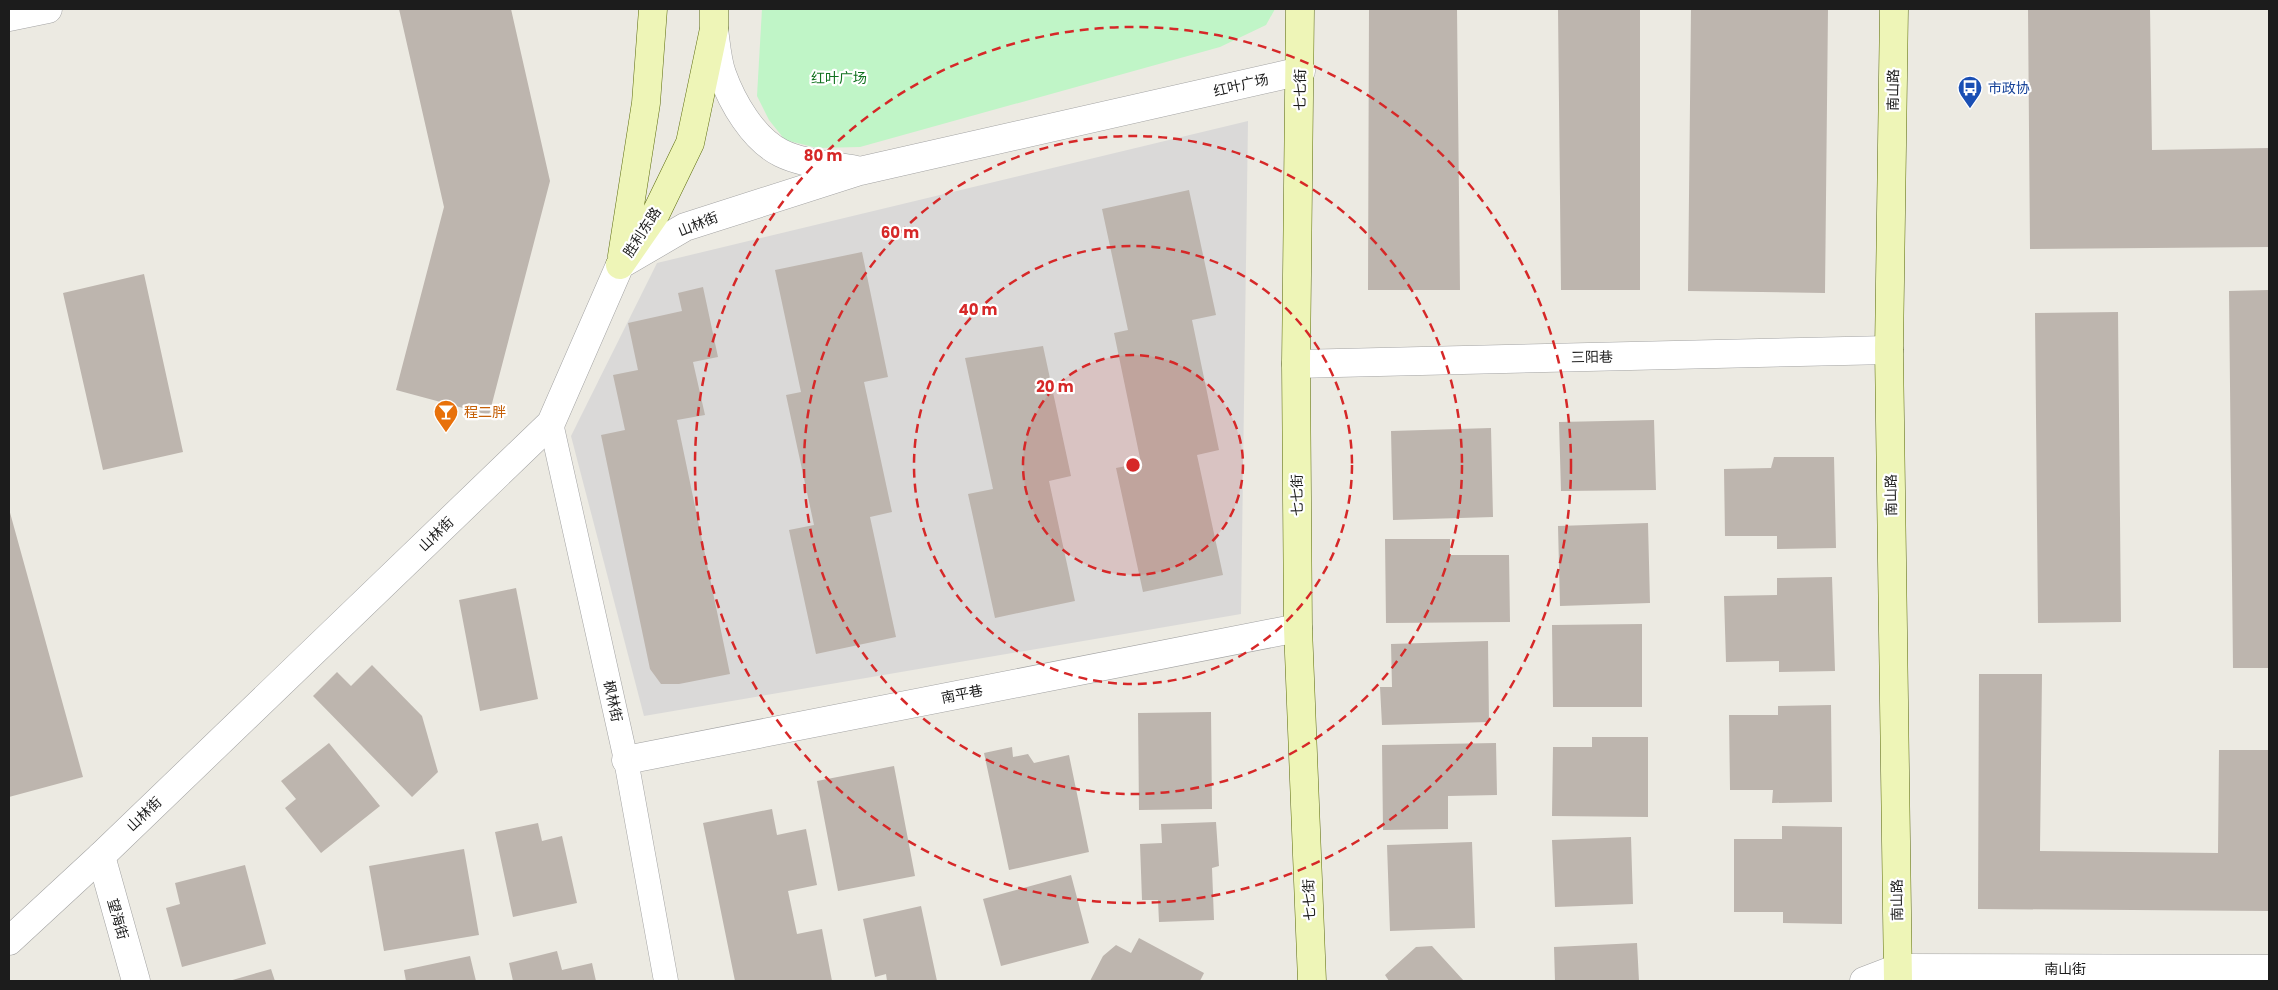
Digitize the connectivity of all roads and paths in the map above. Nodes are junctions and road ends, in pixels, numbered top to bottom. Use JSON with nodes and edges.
{"nodes":[{"id":1,"x":48,"y":9,"type":"edge"},
{"id":2,"x":653,"y":9,"type":"edge"},
{"id":3,"x":1300,"y":9,"type":"edge"},
{"id":4,"x":1894,"y":9,"type":"edge"},
{"id":5,"x":9,"y":17,"type":"edge"},
{"id":6,"x":714,"y":19,"type":"edge"},
{"id":7,"x":1301,"y":71,"type":"junction"},
{"id":8,"x":860,"y":171,"type":"junction"},
{"id":9,"x":620,"y":265,"type":"junction"},
{"id":10,"x":1889,"y":350,"type":"junction"},
{"id":11,"x":1296,"y":364,"type":"junction"},
{"id":12,"x":551,"y":423,"type":"junction"},
{"id":13,"x":1298,"y":628,"type":"junction"},
{"id":14,"x":626,"y":760,"type":"junction"},
{"id":15,"x":101,"y":856,"type":"junction"},
{"id":16,"x":9,"y":941,"type":"edge"},
{"id":17,"x":2269,"y":968,"type":"edge"},
{"id":18,"x":1898,"y":975,"type":"edge"},
{"id":19,"x":136,"y":981,"type":"edge"},
{"id":20,"x":666,"y":981,"type":"edge"},
{"id":21,"x":1312,"y":981,"type":"edge"},
{"id":22,"x":1864,"y":981,"type":"edge"}],
"edges":[{"from":1,"to":5,"type":"street"},
{"from":2,"to":9,"type":"main road","name":"胜利东路"},
{"from":3,"to":7,"type":"main road","name":"七七街"},
{"from":4,"to":10,"type":"main road","name":"南山路"},
{"from":6,"to":8,"type":"street"},
{"from":6,"to":9,"type":"main road","name":"胜利东路"},
{"from":7,"to":8,"type":"street","name":"红叶广场"},
{"from":7,"to":11,"type":"main road","name":"七七街"},
{"from":8,"to":9,"type":"street","name":"山林街"},
{"from":9,"to":12,"type":"street","name":"山林街"},
{"from":10,"to":11,"type":"street","name":"三阳巷"},
{"from":10,"to":18,"type":"main road","name":"南山路"},
{"from":11,"to":13,"type":"main road","name":"七七街"},
{"from":12,"to":14,"type":"street","name":"枫林街"},
{"from":12,"to":15,"type":"street","name":"山林街"},
{"from":13,"to":14,"type":"street","name":"南平巷"},
{"from":13,"to":21,"type":"main road","name":"七七街"},
{"from":14,"to":20,"type":"street","name":"枫林街"},
{"from":15,"to":16,"type":"street","name":"山林街"},
{"from":15,"to":19,"type":"street","name":"望海街"},
{"from":17,"to":18,"type":"street","name":"南山街"},
{"from":18,"to":22,"type":"street","name":"南山街"}]}
